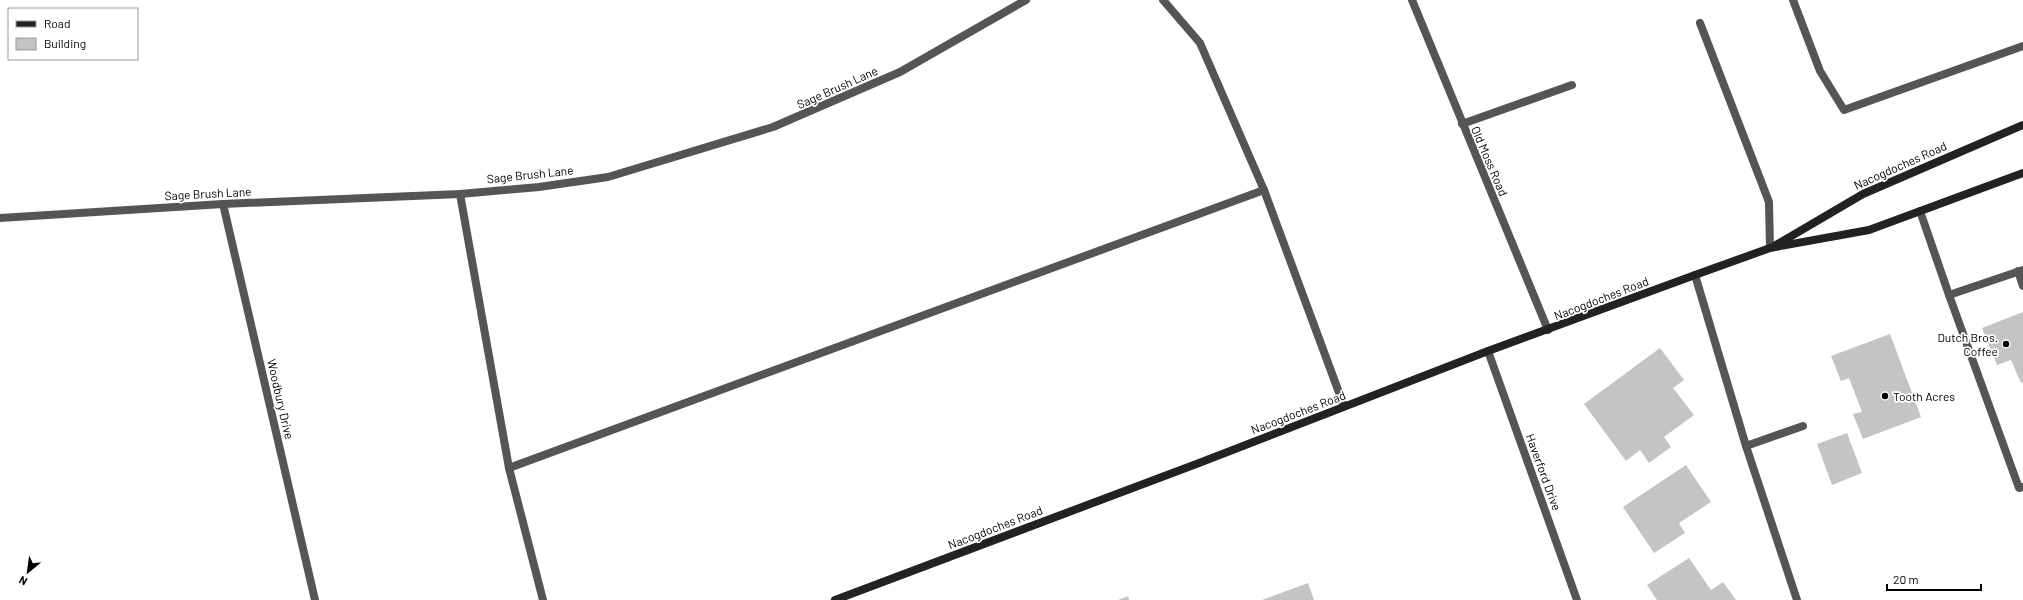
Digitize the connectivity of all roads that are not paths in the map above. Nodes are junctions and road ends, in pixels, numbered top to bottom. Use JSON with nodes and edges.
{"nodes":[{"id":1,"x":1026,"y":0,"type":"edge"},
{"id":2,"x":1163,"y":0,"type":"edge"},
{"id":3,"x":1412,"y":0,"type":"edge"},
{"id":4,"x":1793,"y":0,"type":"edge"},
{"id":5,"x":1700,"y":23,"type":"dead end"},
{"id":6,"x":2023,"y":46,"type":"edge"},
{"id":7,"x":1572,"y":85,"type":"dead end"},
{"id":8,"x":1462,"y":124,"type":"junction"},
{"id":9,"x":2023,"y":125,"type":"edge"},
{"id":10,"x":2023,"y":173,"type":"edge"},
{"id":11,"x":1264,"y":190,"type":"junction"},
{"id":12,"x":460,"y":194,"type":"junction"},
{"id":13,"x":223,"y":204,"type":"junction"},
{"id":14,"x":1920,"y":211,"type":"junction"},
{"id":15,"x":0,"y":218,"type":"edge"},
{"id":16,"x":1770,"y":248,"type":"junction"},
{"id":17,"x":2020,"y":270,"type":"edge"},
{"id":18,"x":1695,"y":275,"type":"junction"},
{"id":19,"x":2023,"y":286,"type":"edge"},
{"id":20,"x":1949,"y":295,"type":"junction"},
{"id":21,"x":1548,"y":330,"type":"junction"},
{"id":22,"x":1488,"y":351,"type":"junction"},
{"id":23,"x":1344,"y":406,"type":"junction"},
{"id":24,"x":1803,"y":426,"type":"dead end"},
{"id":25,"x":1746,"y":446,"type":"junction"},
{"id":26,"x":509,"y":468,"type":"junction"},
{"id":27,"x":2023,"y":487,"type":"edge"},
{"id":28,"x":315,"y":600,"type":"edge"},
{"id":29,"x":543,"y":600,"type":"edge"},
{"id":30,"x":835,"y":600,"type":"edge"},
{"id":31,"x":1577,"y":600,"type":"edge"},
{"id":32,"x":1798,"y":600,"type":"edge"}],
"edges":[{"from":1,"to":12,"type":"street","name":"Sage Brush Lane"},
{"from":2,"to":11,"type":"street"},
{"from":3,"to":8,"type":"street","name":"Old Moss Road"},
{"from":4,"to":6,"type":"street"},
{"from":5,"to":16,"type":"street"},
{"from":7,"to":8,"type":"street"},
{"from":8,"to":21,"type":"street","name":"Old Moss Road"},
{"from":9,"to":16,"type":"main road","name":"Nacogdoches Road"},
{"from":10,"to":14,"type":"main road","name":"Nacogdoches Road"},
{"from":11,"to":23,"type":"street"},
{"from":11,"to":26,"type":"street"},
{"from":12,"to":13,"type":"street","name":"Sage Brush Lane"},
{"from":12,"to":26,"type":"street"},
{"from":13,"to":15,"type":"street","name":"Sage Brush Lane"},
{"from":13,"to":28,"type":"street","name":"Woodbury Drive"},
{"from":14,"to":16,"type":"main road","name":"Nacogdoches Road"},
{"from":14,"to":20,"type":"street"},
{"from":16,"to":18,"type":"main road","name":"Nacogdoches Road"},
{"from":17,"to":19,"type":"street"},
{"from":17,"to":20,"type":"street"},
{"from":18,"to":21,"type":"main road","name":"Nacogdoches Road"},
{"from":18,"to":25,"type":"street"},
{"from":20,"to":27,"type":"street"},
{"from":21,"to":22,"type":"main road","name":"Nacogdoches Road"},
{"from":22,"to":23,"type":"main road","name":"Nacogdoches Road"},
{"from":22,"to":31,"type":"street","name":"Haverford Drive"},
{"from":23,"to":30,"type":"main road","name":"Nacogdoches Road"},
{"from":24,"to":25,"type":"street"},
{"from":25,"to":32,"type":"street"},
{"from":26,"to":29,"type":"street"}]}
